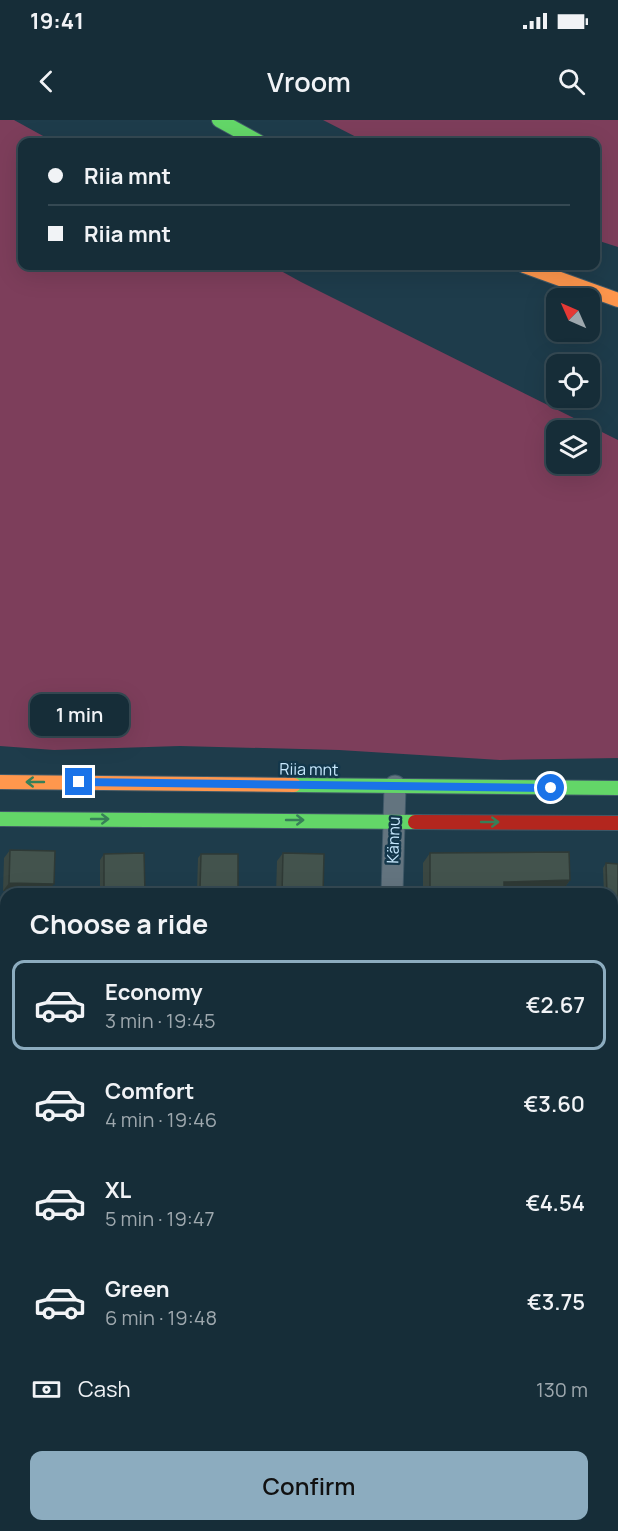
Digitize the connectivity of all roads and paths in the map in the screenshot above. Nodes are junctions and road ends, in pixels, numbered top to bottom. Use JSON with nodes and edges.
{"nodes":[{"id":1,"x":219,"y":120,"type":"edge"},
{"id":2,"x":253,"y":138,"type":"edge"},
{"id":3,"x":535,"y":270,"type":"edge"},
{"id":4,"x":618,"y":300,"type":"edge"},
{"id":5,"x":0,"y":782,"type":"edge"},
{"id":6,"x":395,"y":786,"type":"junction"},
{"id":7,"x":618,"y":788,"type":"edge"},
{"id":8,"x":0,"y":819,"type":"edge"},
{"id":9,"x":394,"y":822,"type":"junction"},
{"id":10,"x":618,"y":823,"type":"edge"},
{"id":11,"x":392,"y":888,"type":"edge"}],
"edges":[{"from":1,"to":2,"type":"main road"},
{"from":3,"to":4,"type":"main road"},
{"from":6,"to":5,"type":"main road","name":"Riia mnt","one_way":true},
{"from":6,"to":7,"type":"main road","name":"Riia mnt"},
{"from":6,"to":9,"type":"street","name":"Kännu"},
{"from":8,"to":9,"type":"main road","one_way":true},
{"from":9,"to":10,"type":"main road","one_way":true},
{"from":9,"to":11,"type":"street","name":"Kännu"}]}
